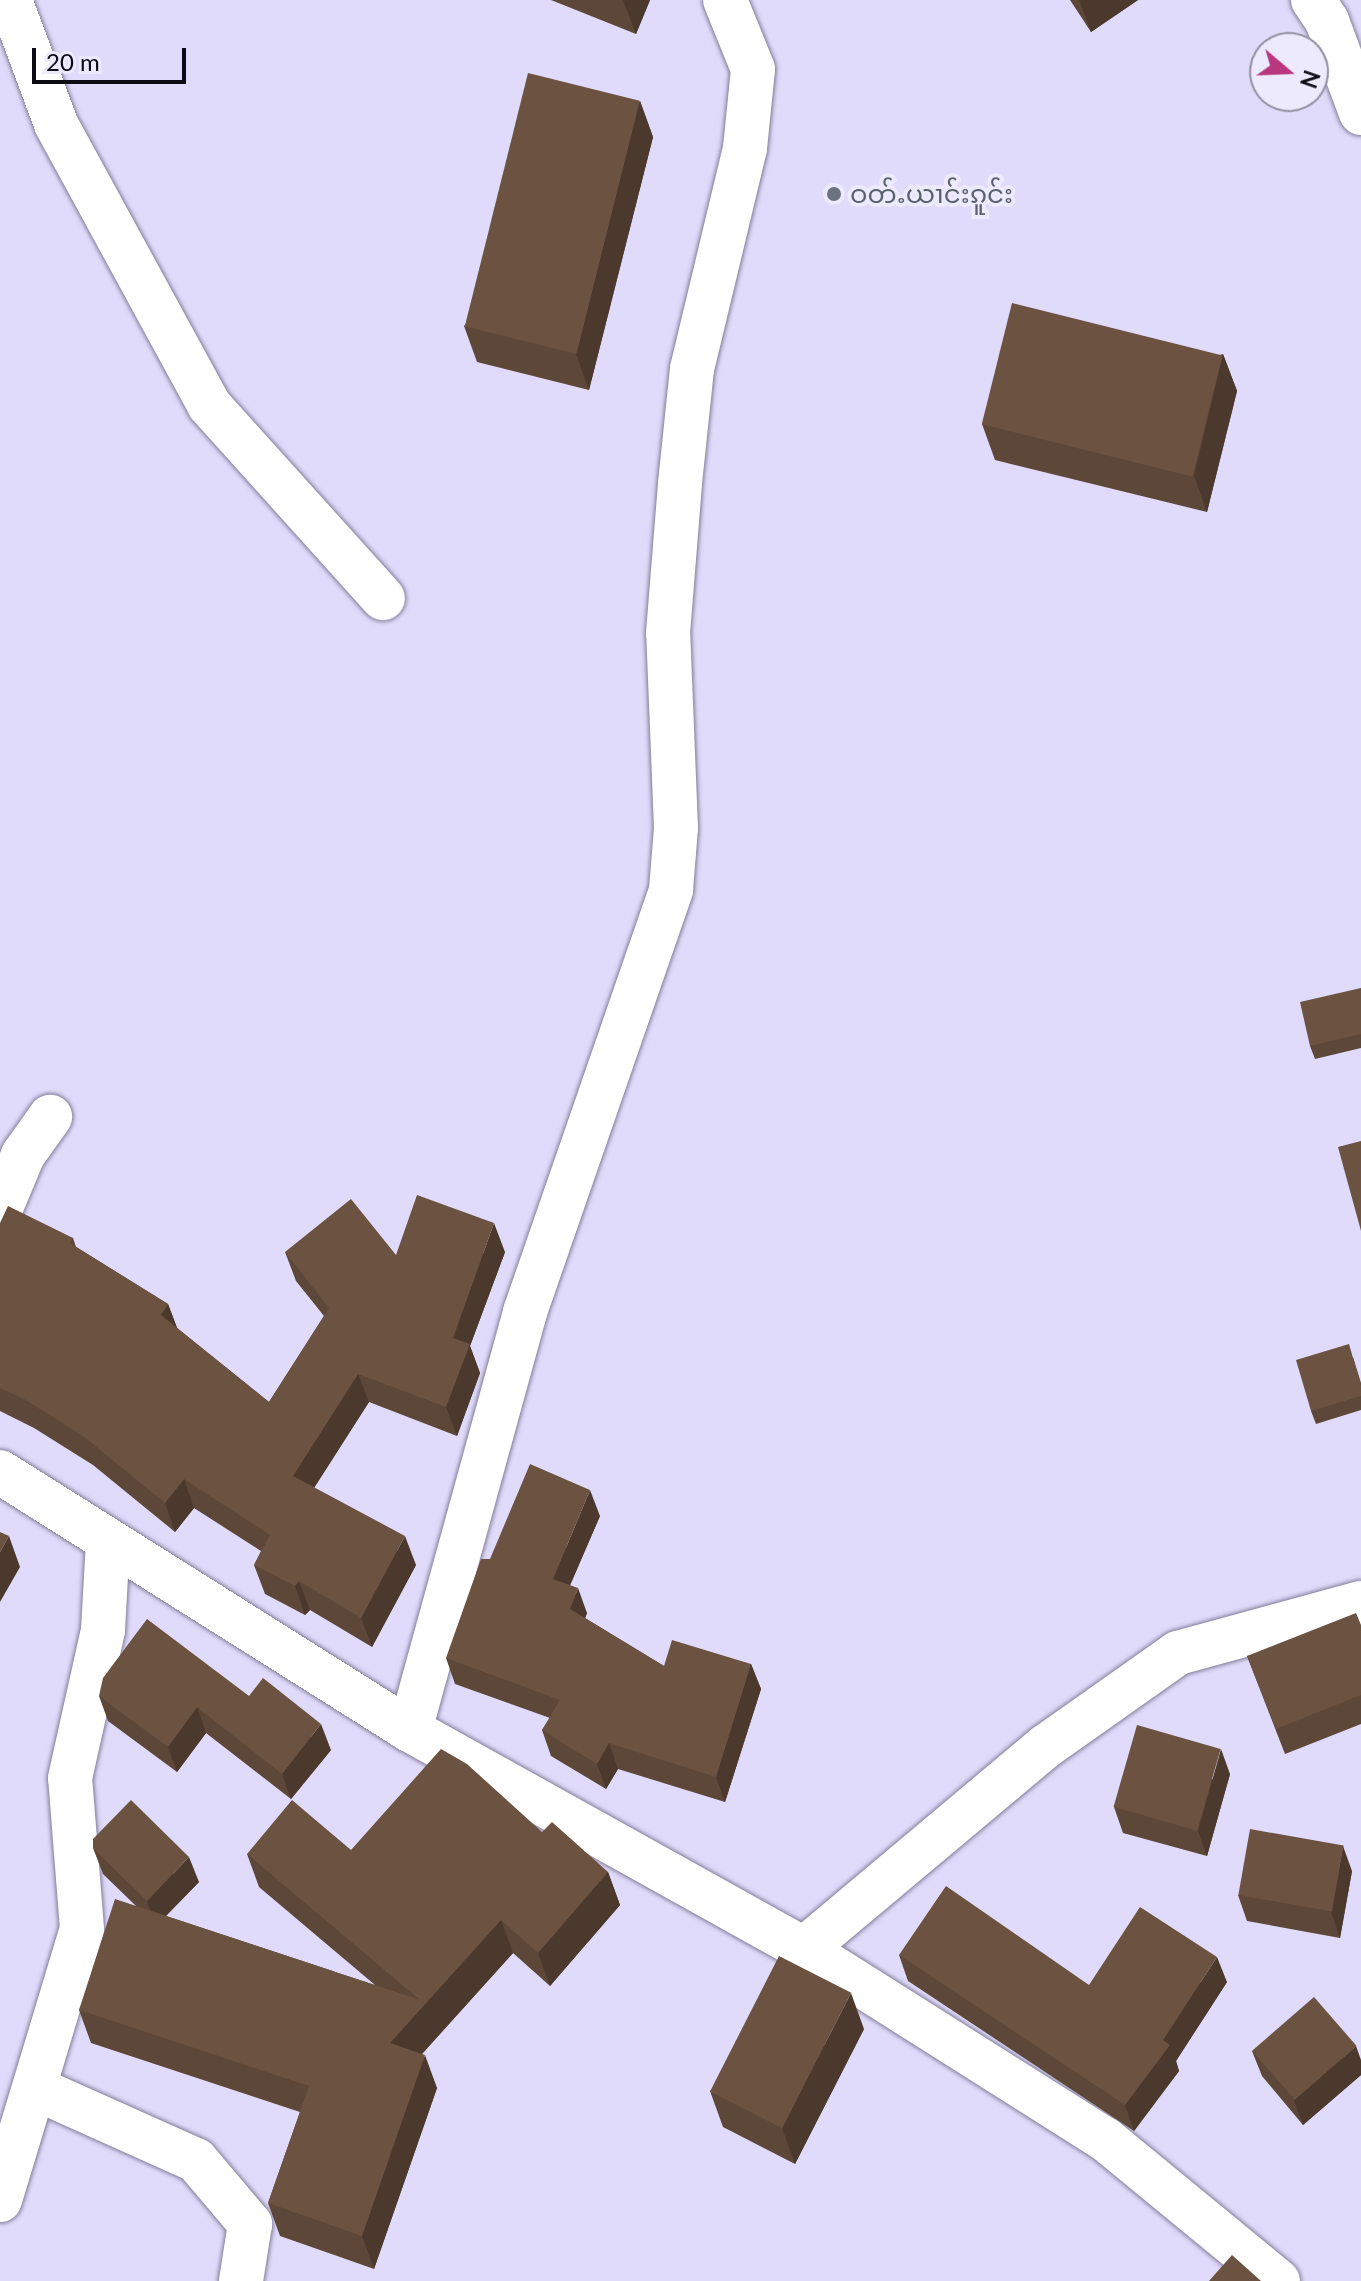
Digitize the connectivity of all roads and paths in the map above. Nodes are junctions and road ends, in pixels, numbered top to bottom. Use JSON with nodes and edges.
{"nodes":[{"id":1,"x":10,"y":0,"type":"edge"},
{"id":2,"x":725,"y":0,"type":"edge"},
{"id":3,"x":1313,"y":0,"type":"edge"},
{"id":4,"x":1361,"y":113,"type":"edge"},
{"id":5,"x":383,"y":598,"type":"dead end"},
{"id":6,"x":50,"y":1117,"type":"dead end"},
{"id":7,"x":0,"y":1210,"type":"edge"},
{"id":8,"x":0,"y":1472,"type":"edge"},
{"id":9,"x":108,"y":1541,"type":"junction"},
{"id":10,"x":1361,"y":1603,"type":"edge"},
{"id":11,"x":410,"y":1730,"type":"junction"},
{"id":12,"x":804,"y":1949,"type":"junction"},
{"id":13,"x":37,"y":2089,"type":"junction"},
{"id":14,"x":0,"y":2200,"type":"edge"},
{"id":15,"x":241,"y":2281,"type":"edge"},
{"id":16,"x":1278,"y":2281,"type":"edge"}],
"edges":[{"from":1,"to":5,"type":"street"},
{"from":2,"to":11,"type":"street"},
{"from":3,"to":4,"type":"street"},
{"from":6,"to":7,"type":"street"},
{"from":8,"to":9,"type":"street"},
{"from":9,"to":11,"type":"street"},
{"from":9,"to":13,"type":"street"},
{"from":10,"to":12,"type":"street"},
{"from":11,"to":12,"type":"street"},
{"from":12,"to":16,"type":"street"},
{"from":13,"to":14,"type":"street"},
{"from":13,"to":15,"type":"street"}]}
